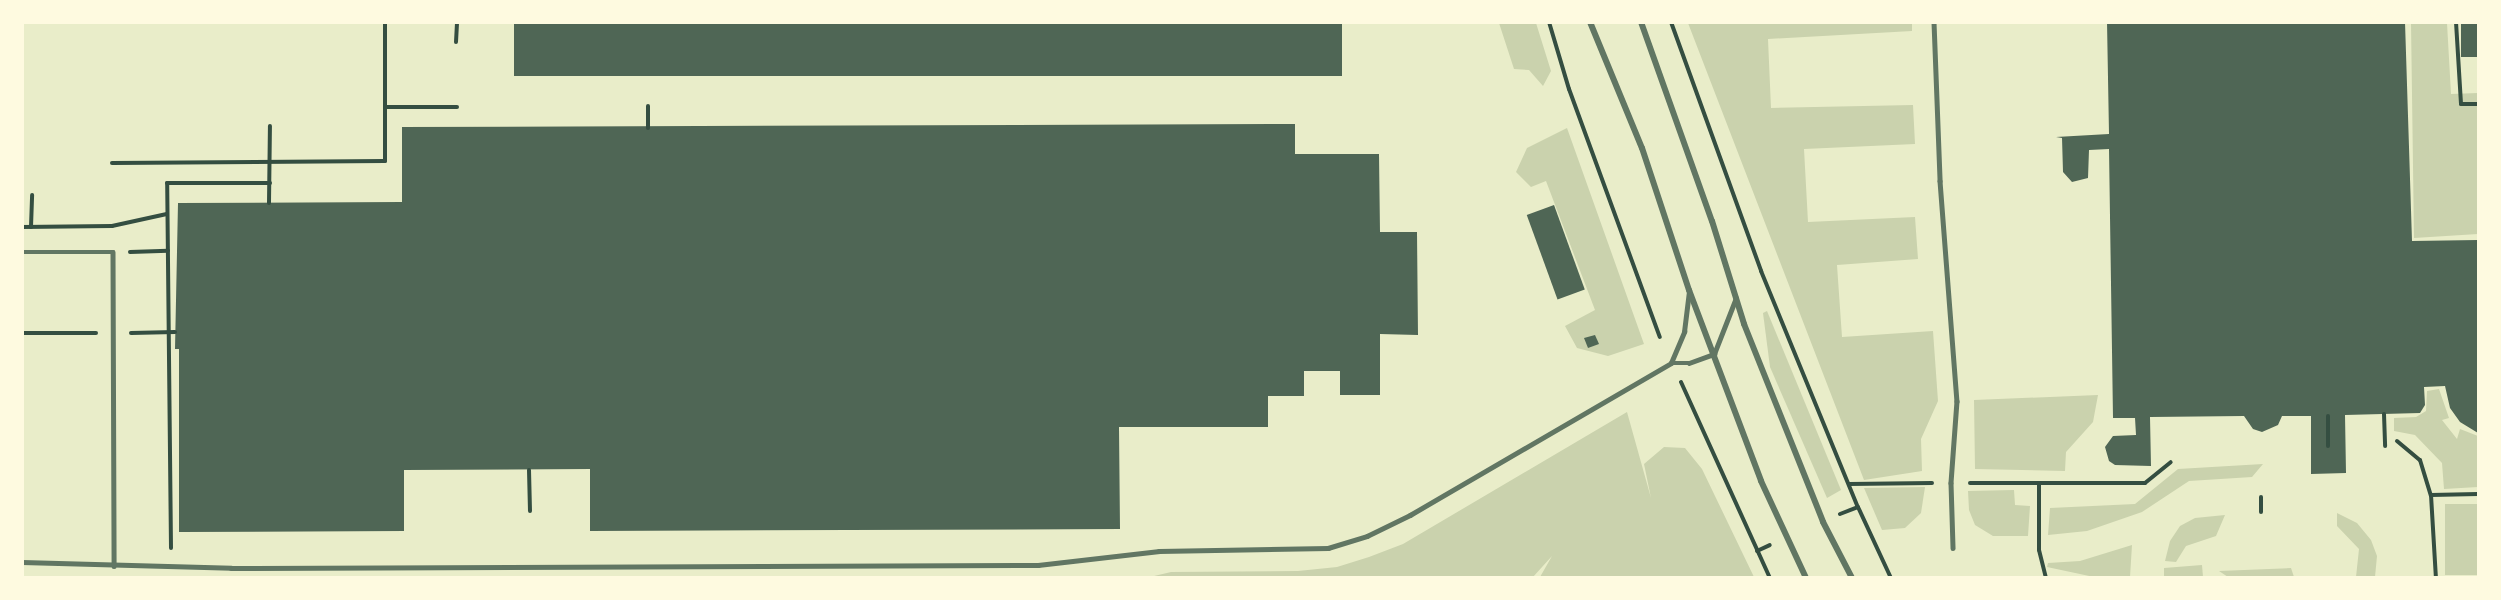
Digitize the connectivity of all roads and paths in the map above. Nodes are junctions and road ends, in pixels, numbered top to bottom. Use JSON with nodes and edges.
{"nodes":[{"id":1,"x":385,"y":22,"type":"edge"},
{"id":2,"x":456,"y":22,"type":"edge"},
{"id":3,"x":1550,"y":22,"type":"edge"},
{"id":4,"x":1590,"y":22,"type":"edge"},
{"id":5,"x":1641,"y":22,"type":"edge"},
{"id":6,"x":1671,"y":22,"type":"edge"},
{"id":7,"x":1934,"y":22,"type":"edge"},
{"id":8,"x":2456,"y":22,"type":"edge"},
{"id":9,"x":456,"y":42,"type":"dead end"},
{"id":10,"x":2478,"y":104,"type":"edge"},
{"id":11,"x":648,"y":106,"type":"dead end"},
{"id":12,"x":386,"y":107,"type":"junction"},
{"id":13,"x":457,"y":107,"type":"dead end"},
{"id":14,"x":270,"y":126,"type":"dead end"},
{"id":15,"x":648,"y":128,"type":"dead end"},
{"id":16,"x":270,"y":162,"type":"junction"},
{"id":17,"x":112,"y":163,"type":"dead end"},
{"id":18,"x":270,"y":183,"type":"junction"},
{"id":19,"x":32,"y":195,"type":"dead end"},
{"id":20,"x":269,"y":203,"type":"dead end"},
{"id":21,"x":167,"y":214,"type":"junction"},
{"id":22,"x":22,"y":227,"type":"edge"},
{"id":23,"x":32,"y":227,"type":"junction"},
{"id":24,"x":22,"y":252,"type":"edge"},
{"id":25,"x":1689,"y":290,"type":"junction"},
{"id":26,"x":1736,"y":298,"type":"junction"},
{"id":27,"x":1714,"y":354,"type":"junction"},
{"id":28,"x":1671,"y":363,"type":"junction"},
{"id":29,"x":2384,"y":414,"type":"dead end"},
{"id":30,"x":2328,"y":416,"type":"dead end"},
{"id":31,"x":2397,"y":441,"type":"dead end"},
{"id":32,"x":2328,"y":446,"type":"dead end"},
{"id":33,"x":2385,"y":446,"type":"dead end"},
{"id":34,"x":2171,"y":462,"type":"dead end"},
{"id":35,"x":529,"y":470,"type":"dead end"},
{"id":36,"x":1951,"y":483,"type":"junction"},
{"id":37,"x":2039,"y":483,"type":"junction"},
{"id":38,"x":1849,"y":484,"type":"junction"},
{"id":39,"x":2478,"y":494,"type":"edge"},
{"id":40,"x":2431,"y":495,"type":"junction"},
{"id":41,"x":2261,"y":497,"type":"dead end"},
{"id":42,"x":530,"y":511,"type":"dead end"},
{"id":43,"x":2261,"y":512,"type":"dead end"},
{"id":44,"x":1953,"y":548,"type":"dead end"},
{"id":45,"x":22,"y":562,"type":"edge"},
{"id":46,"x":114,"y":566,"type":"junction"},
{"id":47,"x":176,"y":567,"type":"junction"},
{"id":48,"x":1770,"y":578,"type":"edge"},
{"id":49,"x":1806,"y":578,"type":"edge"},
{"id":50,"x":1852,"y":578,"type":"edge"},
{"id":51,"x":1891,"y":578,"type":"edge"},
{"id":52,"x":2046,"y":578,"type":"edge"},
{"id":53,"x":2436,"y":578,"type":"edge"}],
"edges":[{"from":1,"to":12,"type":"path"},
{"from":2,"to":9,"type":"path"},
{"from":3,"to":28,"type":"path"},
{"from":4,"to":25,"type":"street"},
{"from":5,"to":26,"type":"street"},
{"from":6,"to":38,"type":"path"},
{"from":7,"to":36,"type":"lane"},
{"from":8,"to":10,"type":"path"},
{"from":11,"to":15,"type":"path"},
{"from":12,"to":13,"type":"path"},
{"from":12,"to":16,"type":"path"},
{"from":14,"to":16,"type":"path"},
{"from":16,"to":17,"type":"path"},
{"from":16,"to":18,"type":"path"},
{"from":18,"to":20,"type":"path"},
{"from":18,"to":21,"type":"path"},
{"from":19,"to":23,"type":"path"},
{"from":21,"to":23,"type":"path"},
{"from":21,"to":47,"type":"path"},
{"from":22,"to":23,"type":"path"},
{"from":24,"to":46,"type":"lane"},
{"from":25,"to":27,"type":"street"},
{"from":25,"to":28,"type":"lane"},
{"from":26,"to":27,"type":"lane"},
{"from":26,"to":50,"type":"street"},
{"from":27,"to":28,"type":"lane"},
{"from":27,"to":49,"type":"street"},
{"from":28,"to":47,"type":"lane"},
{"from":28,"to":48,"type":"path"},
{"from":29,"to":33,"type":"path"},
{"from":30,"to":32,"type":"path"},
{"from":31,"to":40,"type":"path"},
{"from":34,"to":37,"type":"path"},
{"from":35,"to":42,"type":"path"},
{"from":36,"to":37,"type":"path"},
{"from":36,"to":38,"type":"path"},
{"from":36,"to":44,"type":"lane"},
{"from":37,"to":52,"type":"path"},
{"from":38,"to":51,"type":"path"},
{"from":39,"to":40,"type":"path"},
{"from":40,"to":53,"type":"path"},
{"from":41,"to":43,"type":"path"},
{"from":45,"to":46,"type":"lane"},
{"from":46,"to":47,"type":"lane"}]}
